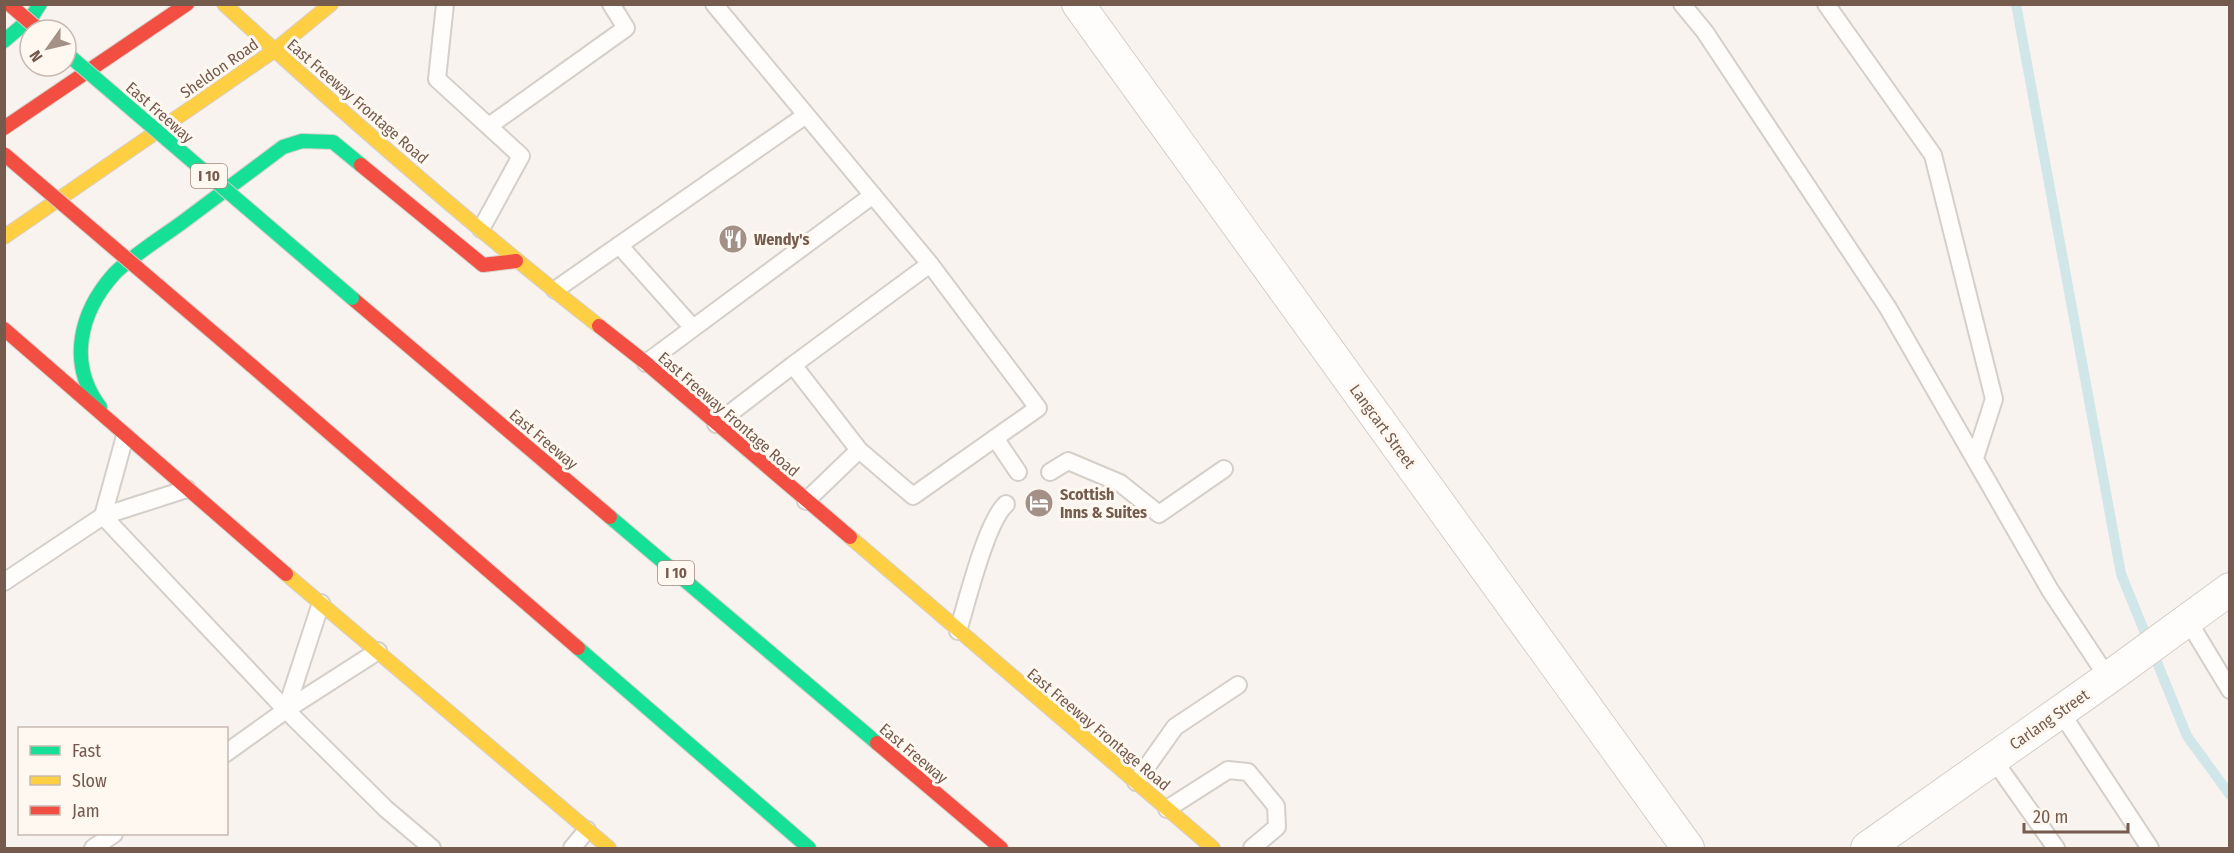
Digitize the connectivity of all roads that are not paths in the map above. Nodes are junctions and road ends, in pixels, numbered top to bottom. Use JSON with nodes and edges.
{"nodes":[{"id":1,"x":9,"y":4,"type":"edge"},
{"id":2,"x":40,"y":4,"type":"edge"},
{"id":3,"x":187,"y":4,"type":"edge"},
{"id":4,"x":224,"y":4,"type":"edge"},
{"id":5,"x":331,"y":4,"type":"edge"},
{"id":6,"x":445,"y":4,"type":"edge"},
{"id":7,"x":611,"y":4,"type":"edge"},
{"id":8,"x":714,"y":4,"type":"edge"},
{"id":9,"x":1078,"y":4,"type":"edge"},
{"id":10,"x":1826,"y":4,"type":"edge"},
{"id":11,"x":1684,"y":5,"type":"edge"},
{"id":12,"x":25,"y":18,"type":"edge"},
{"id":13,"x":4,"y":41,"type":"edge"},
{"id":14,"x":275,"y":50,"type":"junction"},
{"id":15,"x":78,"y":63,"type":"edge"},
{"id":16,"x":806,"y":115,"type":"junction"},
{"id":17,"x":489,"y":126,"type":"junction"},
{"id":18,"x":4,"y":128,"type":"edge"},
{"id":19,"x":4,"y":154,"type":"edge"},
{"id":20,"x":873,"y":195,"type":"junction"},
{"id":21,"x":482,"y":229,"type":"junction"},
{"id":22,"x":4,"y":237,"type":"edge"},
{"id":23,"x":615,"y":248,"type":"junction"},
{"id":24,"x":516,"y":261,"type":"junction"},
{"id":25,"x":930,"y":264,"type":"junction"},
{"id":26,"x":555,"y":290,"type":"junction"},
{"id":27,"x":693,"y":328,"type":"junction"},
{"id":28,"x":4,"y":329,"type":"edge"},
{"id":29,"x":646,"y":363,"type":"junction"},
{"id":30,"x":793,"y":365,"type":"junction"},
{"id":31,"x":112,"y":424,"type":"junction"},
{"id":32,"x":716,"y":424,"type":"junction"},
{"id":33,"x":125,"y":436,"type":"junction"},
{"id":34,"x":995,"y":438,"type":"junction"},
{"id":35,"x":859,"y":450,"type":"junction"},
{"id":36,"x":1975,"y":458,"type":"junction"},
{"id":37,"x":1224,"y":469,"type":"dead end"},
{"id":38,"x":1018,"y":472,"type":"dead end"},
{"id":39,"x":1050,"y":472,"type":"dead end"},
{"id":40,"x":187,"y":489,"type":"junction"},
{"id":41,"x":806,"y":501,"type":"junction"},
{"id":42,"x":1006,"y":504,"type":"dead end"},
{"id":43,"x":103,"y":516,"type":"junction"},
{"id":44,"x":4,"y":582,"type":"edge"},
{"id":45,"x":2229,"y":589,"type":"edge"},
{"id":46,"x":321,"y":603,"type":"junction"},
{"id":47,"x":2187,"y":619,"type":"junction"},
{"id":48,"x":958,"y":631,"type":"junction"},
{"id":49,"x":378,"y":651,"type":"junction"},
{"id":50,"x":2108,"y":678,"type":"junction"},
{"id":51,"x":1238,"y":685,"type":"dead end"},
{"id":52,"x":2229,"y":690,"type":"edge"},
{"id":53,"x":286,"y":710,"type":"junction"},
{"id":54,"x":2060,"y":711,"type":"junction"},
{"id":55,"x":228,"y":752,"type":"edge"},
{"id":56,"x":1993,"y":759,"type":"junction"},
{"id":57,"x":1136,"y":783,"type":"junction"},
{"id":58,"x":1167,"y":810,"type":"junction"},
{"id":59,"x":587,"y":830,"type":"junction"},
{"id":60,"x":113,"y":835,"type":"edge"},
{"id":61,"x":93,"y":849,"type":"edge"},
{"id":62,"x":432,"y":849,"type":"edge"},
{"id":63,"x":572,"y":849,"type":"edge"},
{"id":64,"x":609,"y":849,"type":"edge"},
{"id":65,"x":809,"y":849,"type":"edge"},
{"id":66,"x":1001,"y":849,"type":"edge"},
{"id":67,"x":1213,"y":849,"type":"edge"},
{"id":68,"x":1252,"y":849,"type":"edge"},
{"id":69,"x":1688,"y":849,"type":"edge"},
{"id":70,"x":1867,"y":849,"type":"edge"},
{"id":71,"x":2056,"y":849,"type":"edge"},
{"id":72,"x":2150,"y":849,"type":"edge"}],
"edges":[{"from":1,"to":12,"type":"main road","bridge":true},
{"from":2,"to":13,"type":"main road"},
{"from":3,"to":18,"type":"main road"},
{"from":4,"to":14,"type":"main road","name":"East Freeway Frontage Road"},
{"from":5,"to":14,"type":"main road","name":"Sheldon Road"},
{"from":6,"to":17,"type":"lane"},
{"from":7,"to":17,"type":"lane"},
{"from":8,"to":16,"type":"lane"},
{"from":9,"to":69,"type":"street","name":"Langcart Street"},
{"from":10,"to":36,"type":"lane"},
{"from":11,"to":36,"type":"lane"},
{"from":14,"to":21,"type":"main road","name":"East Freeway Frontage Road"},
{"from":14,"to":22,"type":"main road","name":"Sheldon Road"},
{"from":15,"to":66,"type":"main road","name":"East Freeway","number":"I 10","bridge":true},
{"from":16,"to":20,"type":"lane"},
{"from":16,"to":23,"type":"lane"},
{"from":17,"to":21,"type":"lane"},
{"from":19,"to":65,"type":"main road","bridge":true},
{"from":20,"to":25,"type":"lane"},
{"from":20,"to":27,"type":"lane"},
{"from":21,"to":24,"type":"main road","name":"East Freeway Frontage Road"},
{"from":23,"to":26,"type":"lane"},
{"from":23,"to":27,"type":"lane"},
{"from":24,"to":26,"type":"main road","name":"East Freeway Frontage Road"},
{"from":24,"to":31,"type":"main road"},
{"from":25,"to":30,"type":"lane"},
{"from":25,"to":34,"type":"lane"},
{"from":26,"to":29,"type":"main road","name":"East Freeway Frontage Road"},
{"from":27,"to":29,"type":"lane"},
{"from":28,"to":31,"type":"main road"},
{"from":29,"to":32,"type":"main road","name":"East Freeway Frontage Road"},
{"from":30,"to":32,"type":"lane"},
{"from":30,"to":35,"type":"lane"},
{"from":31,"to":33,"type":"main road"},
{"from":32,"to":41,"type":"main road","name":"East Freeway Frontage Road"},
{"from":33,"to":40,"type":"main road"},
{"from":33,"to":43,"type":"lane"},
{"from":34,"to":35,"type":"lane"},
{"from":34,"to":38,"type":"lane"},
{"from":35,"to":41,"type":"lane"},
{"from":36,"to":50,"type":"lane"},
{"from":37,"to":39,"type":"lane"},
{"from":40,"to":43,"type":"lane"},
{"from":40,"to":46,"type":"main road"},
{"from":41,"to":48,"type":"main road","name":"East Freeway Frontage Road"},
{"from":42,"to":48,"type":"lane"},
{"from":43,"to":44,"type":"lane"},
{"from":43,"to":53,"type":"lane"},
{"from":45,"to":47,"type":"street","name":"Carlang Street"},
{"from":46,"to":49,"type":"main road"},
{"from":46,"to":53,"type":"lane"},
{"from":47,"to":50,"type":"street","name":"Carlang Street"},
{"from":47,"to":52,"type":"lane"},
{"from":48,"to":57,"type":"main road","name":"East Freeway Frontage Road"},
{"from":49,"to":53,"type":"lane"},
{"from":49,"to":59,"type":"main road"},
{"from":50,"to":54,"type":"street","name":"Carlang Street"},
{"from":51,"to":57,"type":"lane"},
{"from":53,"to":55,"type":"lane"},
{"from":53,"to":62,"type":"lane"},
{"from":54,"to":56,"type":"street","name":"Carlang Street"},
{"from":54,"to":72,"type":"lane"},
{"from":56,"to":70,"type":"street","name":"Carlang Street"},
{"from":56,"to":71,"type":"lane"},
{"from":57,"to":58,"type":"main road","name":"East Freeway Frontage Road"},
{"from":58,"to":67,"type":"main road","name":"East Freeway Frontage Road"},
{"from":58,"to":68,"type":"lane"},
{"from":59,"to":63,"type":"lane"},
{"from":59,"to":64,"type":"main road"},
{"from":60,"to":61,"type":"lane"}]}
